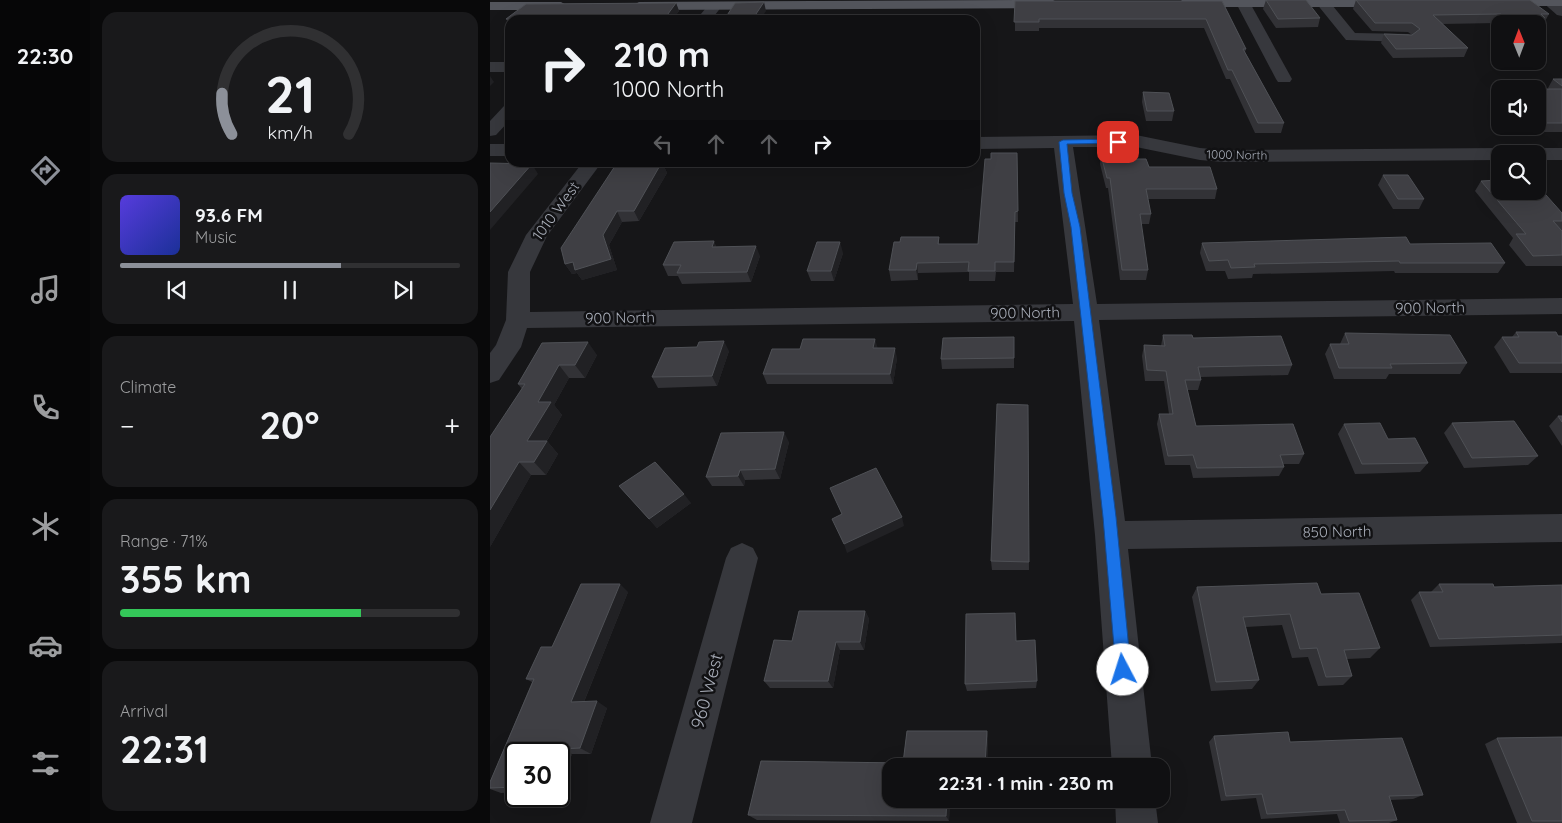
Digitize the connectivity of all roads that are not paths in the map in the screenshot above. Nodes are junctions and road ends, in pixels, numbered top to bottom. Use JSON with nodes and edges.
{"nodes":[{"id":1,"x":1553,"y":1,"type":"edge"},
{"id":2,"x":989,"y":2,"type":"edge"},
{"id":3,"x":1479,"y":2,"type":"edge"},
{"id":4,"x":1175,"y":3,"type":"edge"},
{"id":5,"x":1243,"y":3,"type":"junction"},
{"id":6,"x":1323,"y":3,"type":"junction"},
{"id":7,"x":1412,"y":3,"type":"edge"},
{"id":8,"x":1067,"y":4,"type":"edge"},
{"id":9,"x":490,"y":6,"type":"edge"},
{"id":10,"x":578,"y":6,"type":"edge"},
{"id":11,"x":627,"y":6,"type":"edge"},
{"id":12,"x":715,"y":6,"type":"junction"},
{"id":13,"x":1562,"y":12,"type":"edge"},
{"id":14,"x":708,"y":15,"type":"edge"},
{"id":15,"x":1408,"y":38,"type":"edge"},
{"id":16,"x":490,"y":67,"type":"edge"},
{"id":17,"x":505,"y":67,"type":"edge"},
{"id":18,"x":1284,"y":79,"type":"dead end"},
{"id":19,"x":505,"y":115,"type":"edge"},
{"id":20,"x":490,"y":131,"type":"edge"},
{"id":21,"x":1063,"y":142,"type":"junction"},
{"id":22,"x":980,"y":143,"type":"edge"},
{"id":23,"x":490,"y":150,"type":"edge"},
{"id":24,"x":505,"y":150,"type":"edge"},
{"id":25,"x":1491,"y":154,"type":"edge"},
{"id":26,"x":1546,"y":154,"type":"edge"},
{"id":27,"x":1562,"y":154,"type":"edge"},
{"id":28,"x":588,"y":167,"type":"edge"},
{"id":29,"x":1562,"y":306,"type":"edge"},
{"id":30,"x":1086,"y":312,"type":"junction"},
{"id":31,"x":518,"y":320,"type":"junction"},
{"id":32,"x":490,"y":373,"type":"edge"},
{"id":33,"x":1562,"y":528,"type":"edge"},
{"id":34,"x":1111,"y":535,"type":"junction"},
{"id":35,"x":742,"y":558,"type":"dead end"},
{"id":36,"x":1131,"y":758,"type":"edge"},
{"id":37,"x":1136,"y":808,"type":"edge"},
{"id":38,"x":671,"y":823,"type":"edge"},
{"id":39,"x":1137,"y":823,"type":"edge"}],
"edges":[{"from":1,"to":3,"type":"main road"},
{"from":1,"to":13,"type":"street"},
{"from":2,"to":8,"type":"main road"},
{"from":2,"to":12,"type":"main road"},
{"from":4,"to":5,"type":"main road"},
{"from":5,"to":6,"type":"main road"},
{"from":5,"to":18,"type":"street"},
{"from":6,"to":7,"type":"main road"},
{"from":6,"to":15,"type":"street"},
{"from":9,"to":10,"type":"main road"},
{"from":11,"to":12,"type":"main road"},
{"from":12,"to":14,"type":"street"},
{"from":16,"to":17,"type":"street"},
{"from":19,"to":20,"type":"street"},
{"from":21,"to":22,"type":"street","name":"1000 North"},
{"from":21,"to":25,"type":"street","name":"1000 North"},
{"from":21,"to":30,"type":"street"},
{"from":23,"to":24,"type":"street"},
{"from":26,"to":27,"type":"street"},
{"from":28,"to":31,"type":"street","name":"1010 West"},
{"from":29,"to":30,"type":"street","name":"900 North"},
{"from":30,"to":31,"type":"street","name":"900 North"},
{"from":30,"to":34,"type":"street"},
{"from":31,"to":32,"type":"street","name":"1010 West"},
{"from":33,"to":34,"type":"street","name":"850 North"},
{"from":34,"to":36,"type":"street"},
{"from":35,"to":38,"type":"street","name":"960 West"},
{"from":37,"to":39,"type":"street"}]}
